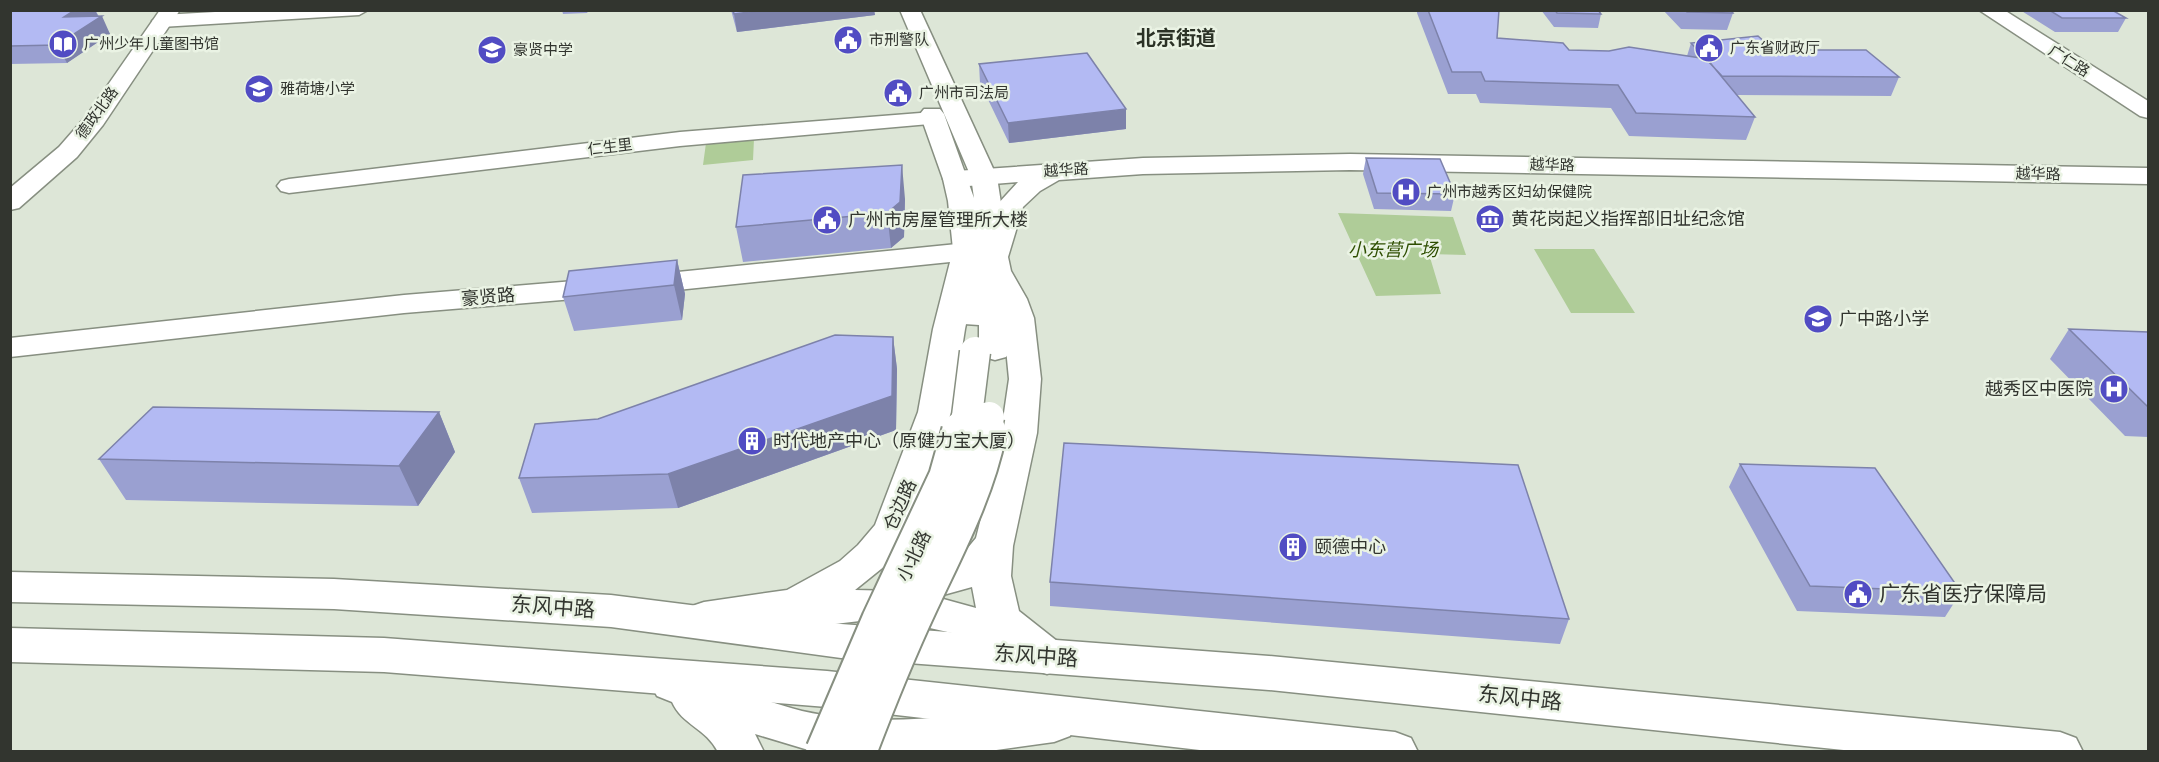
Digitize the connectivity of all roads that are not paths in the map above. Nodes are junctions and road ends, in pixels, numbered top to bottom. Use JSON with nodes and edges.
{"nodes":[{"id":1,"x":358,"y":10,"type":"edge"},
{"id":2,"x":891,"y":10,"type":"edge"},
{"id":3,"x":910,"y":10,"type":"edge"},
{"id":4,"x":1989,"y":10,"type":"edge"},
{"id":5,"x":2005,"y":10,"type":"edge"},
{"id":6,"x":165,"y":16,"type":"edge"},
{"id":7,"x":2148,"y":99,"type":"edge"},
{"id":8,"x":2148,"y":111,"type":"edge"},
{"id":9,"x":933,"y":118,"type":"junction"},
{"id":10,"x":972,"y":153,"type":"junction"},
{"id":11,"x":1056,"y":171,"type":"junction"},
{"id":12,"x":984,"y":177,"type":"junction"},
{"id":13,"x":2146,"y":178,"type":"edge"},
{"id":14,"x":956,"y":180,"type":"junction"},
{"id":15,"x":289,"y":186,"type":"dead end"},
{"id":16,"x":10,"y":202,"type":"edge"},
{"id":17,"x":980,"y":257,"type":"junction"},
{"id":18,"x":10,"y":348,"type":"edge"},
{"id":19,"x":985,"y":351,"type":"junction"},
{"id":20,"x":892,"y":530,"type":"junction"},
{"id":21,"x":992,"y":545,"type":"junction"},
{"id":22,"x":10,"y":587,"type":"edge"},
{"id":23,"x":684,"y":620,"type":"junction"},
{"id":24,"x":10,"y":645,"type":"edge"},
{"id":25,"x":1047,"y":657,"type":"junction"},
{"id":26,"x":658,"y":678,"type":"junction"},
{"id":27,"x":1095,"y":719,"type":"junction"},
{"id":28,"x":741,"y":752,"type":"edge"},
{"id":29,"x":826,"y":752,"type":"edge"},
{"id":30,"x":856,"y":752,"type":"edge"},
{"id":31,"x":927,"y":752,"type":"edge"},
{"id":32,"x":1395,"y":752,"type":"edge"},
{"id":33,"x":2060,"y":752,"type":"edge"}],
"edges":[{"from":1,"to":6,"type":"street"},
{"from":2,"to":9,"type":"main road","name":"仓边路"},
{"from":3,"to":10,"type":"main road","name":"仓边路"},
{"from":4,"to":8,"type":"main road","name":"广仁路"},
{"from":5,"to":7,"type":"main road","name":"广仁路"},
{"from":6,"to":16,"type":"main road","name":"德政北路"},
{"from":9,"to":14,"type":"main road","name":"仓边路"},
{"from":9,"to":15,"type":"street","name":"仁生里"},
{"from":10,"to":11,"type":"main road"},
{"from":10,"to":12,"type":"main road","name":"仓边路"},
{"from":11,"to":12,"type":"main road","name":"越华路"},
{"from":11,"to":13,"type":"main road","name":"越华路"},
{"from":11,"to":17,"type":"main road"},
{"from":12,"to":14,"type":"main road","name":"越华路"},
{"from":12,"to":17,"type":"main road","name":"仓边路"},
{"from":14,"to":17,"type":"main road","name":"仓边路"},
{"from":17,"to":18,"type":"main road","name":"豪贤路"},
{"from":17,"to":19,"type":"main road","name":"仓边路"},
{"from":17,"to":20,"type":"main road","name":"仓边路"},
{"from":17,"to":21,"type":"main road","name":"仓边路"},
{"from":19,"to":29,"type":"main road","name":"小北路","bridge":true},
{"from":19,"to":30,"type":"main road","name":"小北路","bridge":true},
{"from":20,"to":21,"type":"main road"},
{"from":20,"to":23,"type":"main road","name":"仓边路"},
{"from":21,"to":25,"type":"main road","name":"仓边路"},
{"from":22,"to":23,"type":"main road","name":"东风中路"},
{"from":23,"to":25,"type":"main road","name":"东风中路"},
{"from":24,"to":26,"type":"main road"},
{"from":25,"to":33,"type":"main road","name":"东风中路"},
{"from":26,"to":27,"type":"main road"},
{"from":26,"to":28,"type":"main road"},
{"from":27,"to":31,"type":"main road"},
{"from":27,"to":32,"type":"main road"}]}
